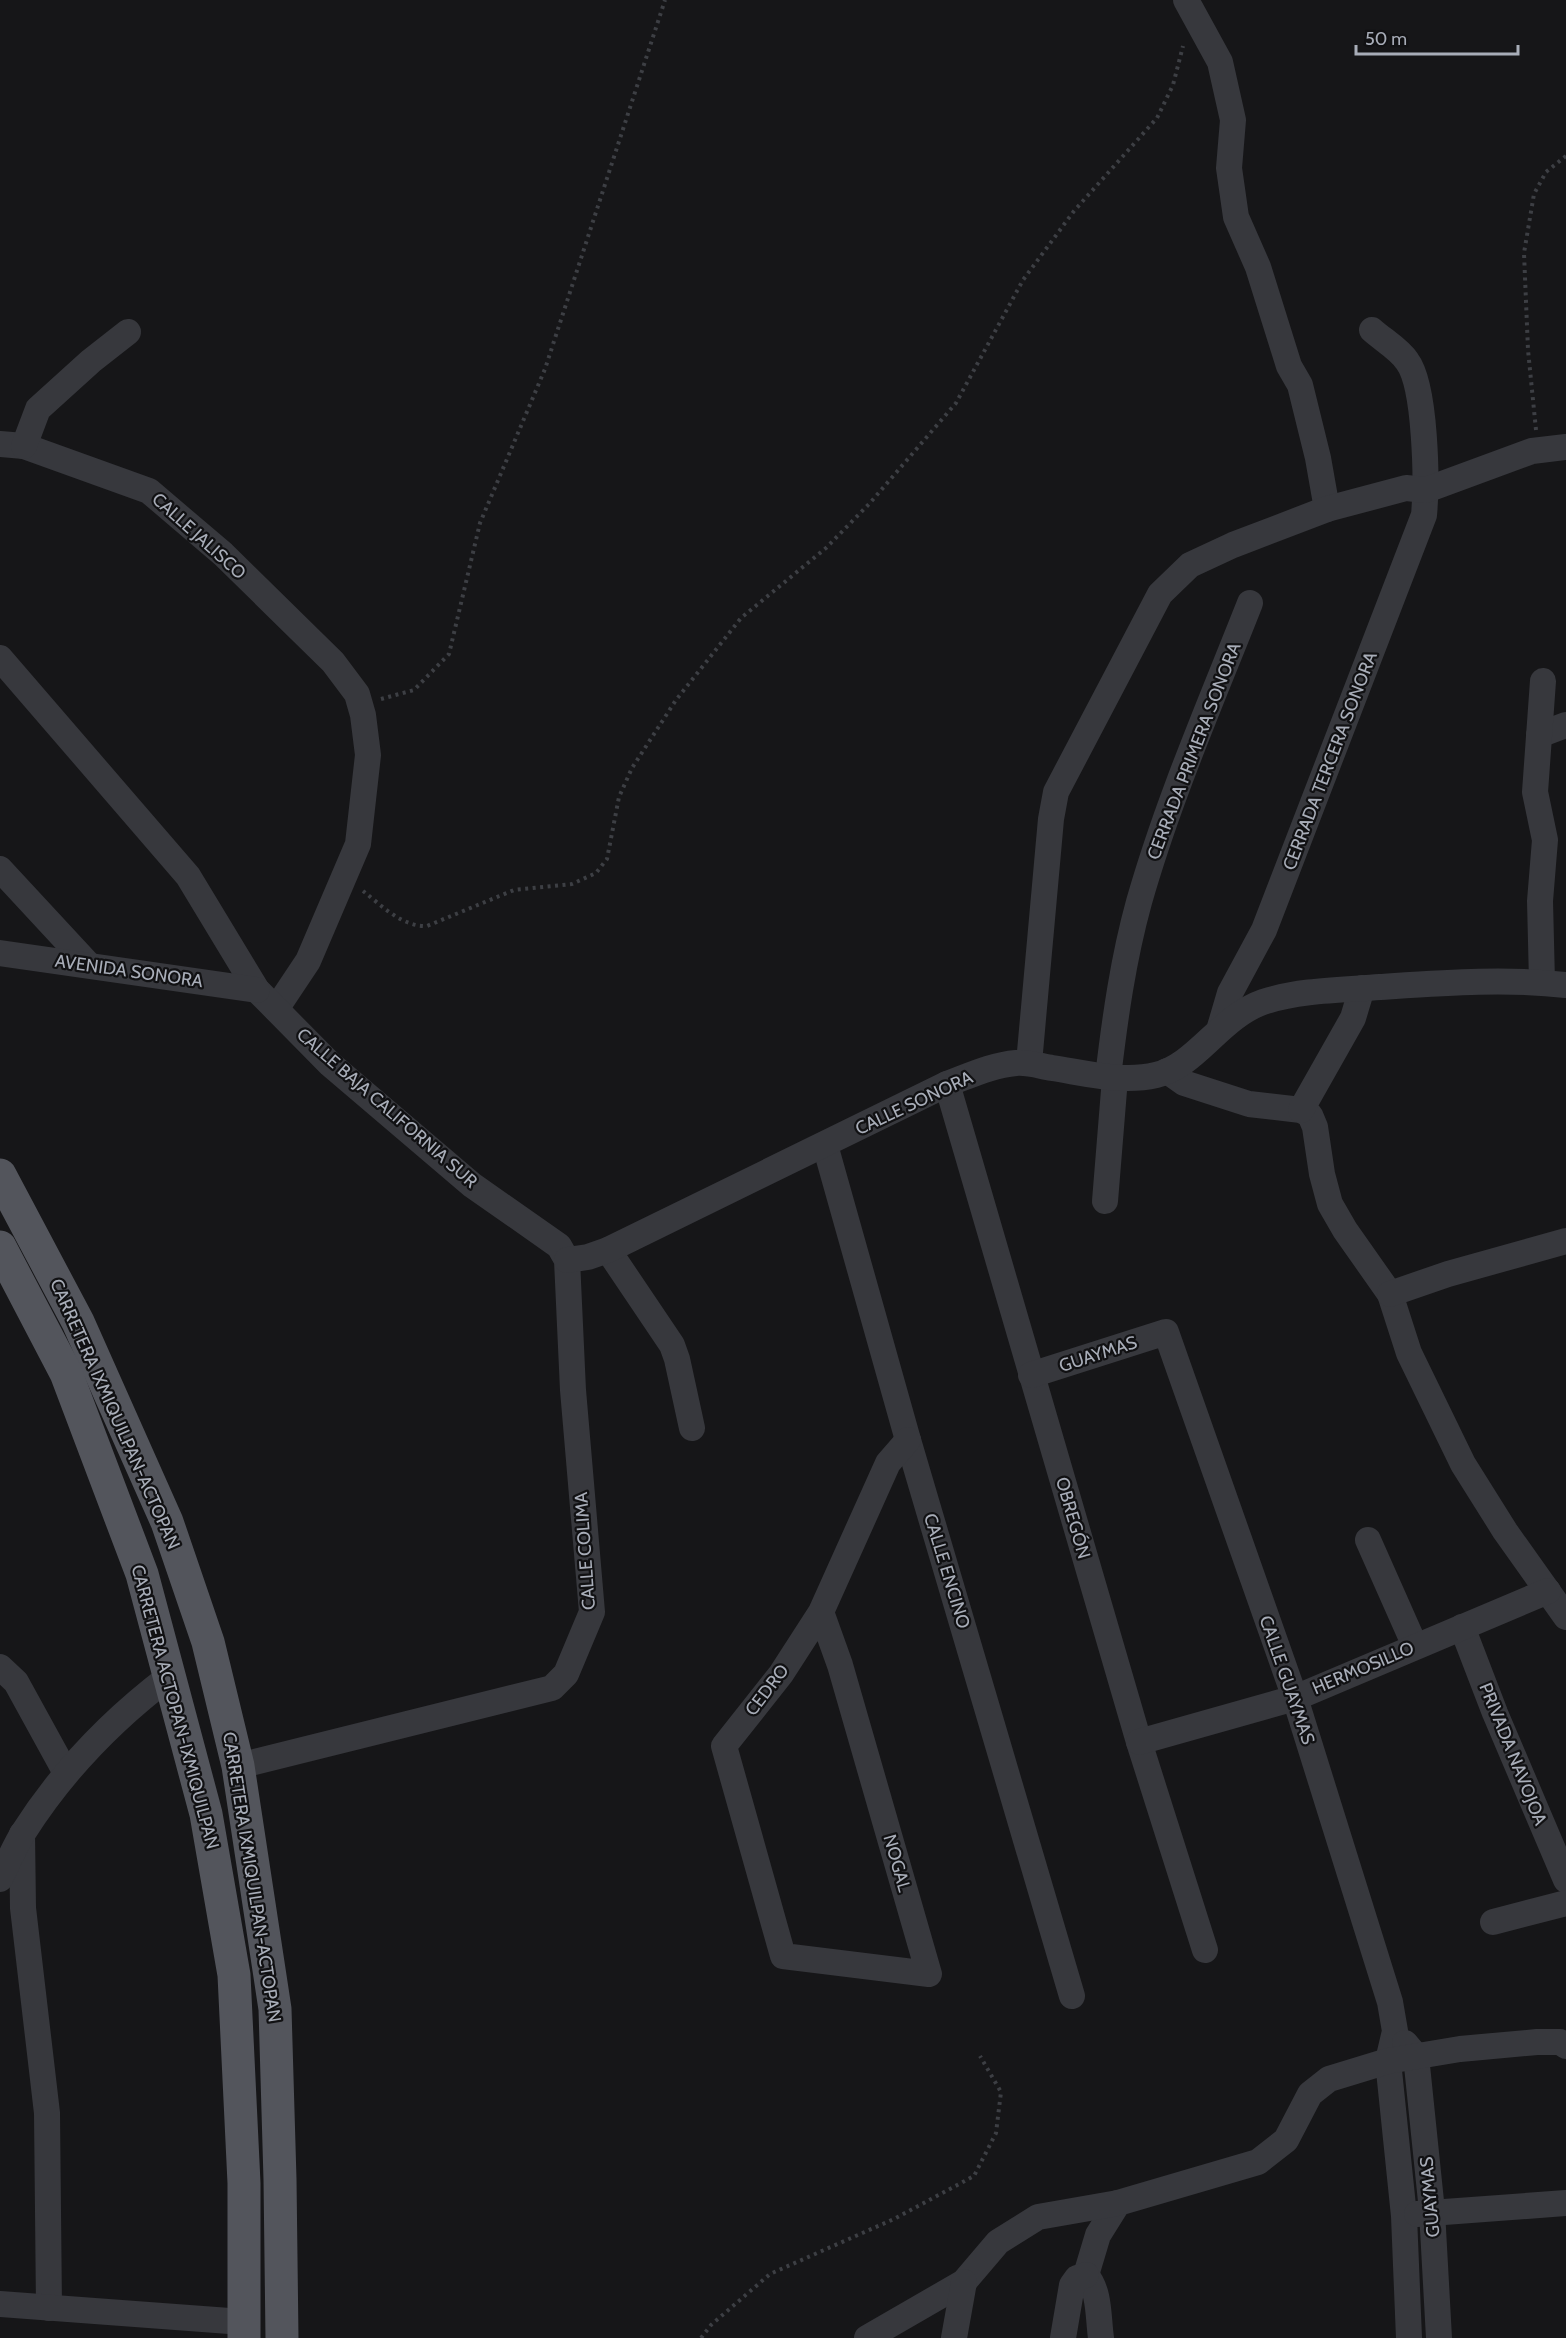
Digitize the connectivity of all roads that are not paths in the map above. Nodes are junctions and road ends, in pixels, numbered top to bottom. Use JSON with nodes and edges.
{"nodes":[{"id":1,"x":1186,"y":0,"type":"edge"},
{"id":2,"x":1372,"y":330,"type":"dead end"},
{"id":3,"x":128,"y":332,"type":"dead end"},
{"id":4,"x":12,"y":445,"type":"edge"},
{"id":5,"x":1566,"y":447,"type":"edge"},
{"id":6,"x":1426,"y":490,"type":"junction"},
{"id":7,"x":1327,"y":509,"type":"junction"},
{"id":8,"x":1250,"y":603,"type":"dead end"},
{"id":9,"x":0,"y":658,"type":"edge"},
{"id":10,"x":1543,"y":681,"type":"dead end"},
{"id":11,"x":1566,"y":725,"type":"edge"},
{"id":12,"x":1539,"y":735,"type":"junction"},
{"id":13,"x":0,"y":868,"type":"edge"},
{"id":14,"x":0,"y":953,"type":"edge"},
{"id":15,"x":89,"y":965,"type":"junction"},
{"id":16,"x":1554,"y":983,"type":"edge"},
{"id":17,"x":1362,"y":988,"type":"junction"},
{"id":18,"x":257,"y":990,"type":"junction"},
{"id":19,"x":276,"y":1009,"type":"junction"},
{"id":20,"x":1220,"y":1027,"type":"junction"},
{"id":21,"x":1029,"y":1064,"type":"junction"},
{"id":22,"x":1167,"y":1071,"type":"junction"},
{"id":23,"x":1112,"y":1078,"type":"junction"},
{"id":24,"x":947,"y":1084,"type":"junction"},
{"id":25,"x":1306,"y":1113,"type":"junction"},
{"id":26,"x":825,"y":1145,"type":"junction"},
{"id":27,"x":0,"y":1175,"type":"edge"},
{"id":28,"x":1105,"y":1201,"type":"dead end"},
{"id":29,"x":1566,"y":1241,"type":"edge"},
{"id":30,"x":0,"y":1247,"type":"edge"},
{"id":31,"x":608,"y":1250,"type":"junction"},
{"id":32,"x":567,"y":1260,"type":"junction"},
{"id":33,"x":1390,"y":1294,"type":"junction"},
{"id":34,"x":1166,"y":1332,"type":"joint"},
{"id":35,"x":1030,"y":1375,"type":"junction"},
{"id":36,"x":692,"y":1428,"type":"dead end"},
{"id":37,"x":908,"y":1440,"type":"junction"},
{"id":38,"x":1368,"y":1540,"type":"dead end"},
{"id":39,"x":1548,"y":1591,"type":"junction"},
{"id":40,"x":821,"y":1612,"type":"junction"},
{"id":41,"x":1566,"y":1617,"type":"edge"},
{"id":42,"x":1462,"y":1627,"type":"junction"},
{"id":43,"x":1416,"y":1646,"type":"junction"},
{"id":44,"x":0,"y":1666,"type":"edge"},
{"id":45,"x":170,"y":1676,"type":"junction"},
{"id":46,"x":1295,"y":1698,"type":"junction"},
{"id":47,"x":1139,"y":1742,"type":"junction"},
{"id":48,"x":238,"y":1766,"type":"junction"},
{"id":49,"x":66,"y":1773,"type":"junction"},
{"id":50,"x":22,"y":1834,"type":"junction"},
{"id":51,"x":0,"y":1879,"type":"edge"},
{"id":52,"x":1566,"y":1880,"type":"edge"},
{"id":53,"x":1566,"y":1903,"type":"edge"},
{"id":54,"x":1493,"y":1922,"type":"dead end"},
{"id":55,"x":1205,"y":1950,"type":"dead end"},
{"id":56,"x":783,"y":1956,"type":"joint"},
{"id":57,"x":1072,"y":1996,"type":"dead end"},
{"id":58,"x":1395,"y":2031,"type":"junction"},
{"id":59,"x":1566,"y":2046,"type":"edge"},
{"id":60,"x":1416,"y":2056,"type":"junction"},
{"id":61,"x":1388,"y":2061,"type":"junction"},
{"id":62,"x":1118,"y":2203,"type":"junction"},
{"id":63,"x":1566,"y":2203,"type":"edge"},
{"id":64,"x":1432,"y":2211,"type":"junction"},
{"id":65,"x":1404,"y":2216,"type":"junction"},
{"id":66,"x":1086,"y":2275,"type":"junction"},
{"id":67,"x":964,"y":2282,"type":"junction"},
{"id":68,"x":0,"y":2304,"type":"edge"},
{"id":69,"x":49,"y":2308,"type":"junction"},
{"id":70,"x":243,"y":2330,"type":"edge"},
{"id":71,"x":282,"y":2338,"type":"edge"},
{"id":72,"x":867,"y":2338,"type":"edge"},
{"id":73,"x":954,"y":2338,"type":"edge"},
{"id":74,"x":1063,"y":2338,"type":"edge"},
{"id":75,"x":1101,"y":2338,"type":"edge"},
{"id":76,"x":1409,"y":2338,"type":"edge"},
{"id":77,"x":1439,"y":2338,"type":"edge"}],
"edges":[{"from":1,"to":7,"type":"street"},
{"from":2,"to":6,"type":"street","name":"CERRADA TERCERA SONORA"},
{"from":3,"to":4,"type":"street"},
{"from":4,"to":19,"type":"street","name":"CALLE JALISCO"},
{"from":5,"to":6,"type":"street"},
{"from":6,"to":7,"type":"street"},
{"from":6,"to":20,"type":"street","name":"CERRADA TERCERA SONORA"},
{"from":7,"to":21,"type":"street"},
{"from":8,"to":23,"type":"street","name":"CERRADA PRIMERA SONORA"},
{"from":9,"to":18,"type":"street","name":"CALLE BAJA CALIFORNIA SUR"},
{"from":10,"to":12,"type":"street"},
{"from":11,"to":12,"type":"street"},
{"from":12,"to":16,"type":"street"},
{"from":13,"to":15,"type":"street"},
{"from":14,"to":15,"type":"street","name":"AVENIDA SONORA"},
{"from":15,"to":18,"type":"street","name":"AVENIDA SONORA"},
{"from":16,"to":17,"type":"street","name":"CALLE SONORA"},
{"from":17,"to":20,"type":"street","name":"CALLE SONORA"},
{"from":17,"to":25,"type":"street"},
{"from":18,"to":19,"type":"street","name":"CALLE BAJA CALIFORNIA SUR"},
{"from":19,"to":32,"type":"street","name":"CALLE BAJA CALIFORNIA SUR"},
{"from":20,"to":22,"type":"street","name":"CALLE SONORA"},
{"from":21,"to":23,"type":"street","name":"CALLE SONORA"},
{"from":21,"to":24,"type":"street","name":"CALLE SONORA"},
{"from":22,"to":23,"type":"street","name":"CALLE SONORA"},
{"from":22,"to":25,"type":"street"},
{"from":23,"to":28,"type":"street","name":"CERRADA PRIMERA SONORA"},
{"from":24,"to":26,"type":"street","name":"CALLE SONORA"},
{"from":24,"to":35,"type":"street","name":"OBREGÓN"},
{"from":25,"to":33,"type":"street"},
{"from":26,"to":31,"type":"street","name":"CALLE SONORA"},
{"from":26,"to":37,"type":"street","name":"CALLE ENCINO"},
{"from":27,"to":48,"type":"main road","name":"CARRETERA IXMIQUILPAN-ACTOPAN"},
{"from":29,"to":33,"type":"street"},
{"from":30,"to":45,"type":"main road","name":"CARRETERA ACTOPAN-IXMIQUILPAN"},
{"from":31,"to":32,"type":"street","name":"CALLE SONORA"},
{"from":31,"to":36,"type":"street"},
{"from":32,"to":48,"type":"street","name":"CALLE COLIMA"},
{"from":33,"to":39,"type":"street"},
{"from":34,"to":35,"type":"street","name":"GUAYMAS"},
{"from":34,"to":46,"type":"street","name":"CALLE GUAYMAS"},
{"from":35,"to":47,"type":"street","name":"OBREGÓN"},
{"from":37,"to":40,"type":"street","name":"CEDRO"},
{"from":37,"to":57,"type":"street","name":"CALLE ENCINO"},
{"from":38,"to":43,"type":"street"},
{"from":39,"to":41,"type":"street"},
{"from":39,"to":42,"type":"street","name":"HERMOSILLO"},
{"from":40,"to":56,"type":"street","name":"CEDRO"},
{"from":40,"to":56,"type":"street","name":"NOGAL"},
{"from":42,"to":43,"type":"street","name":"HERMOSILLO"},
{"from":42,"to":52,"type":"street","name":"PRIVADA NAVOJOA"},
{"from":43,"to":46,"type":"street","name":"HERMOSILLO"},
{"from":44,"to":49,"type":"street"},
{"from":45,"to":49,"type":"street"},
{"from":45,"to":70,"type":"main road","name":"CARRETERA ACTOPAN-IXMIQUILPAN"},
{"from":46,"to":47,"type":"street","name":"HERMOSILLO"},
{"from":46,"to":58,"type":"street","name":"CALLE GUAYMAS"},
{"from":47,"to":55,"type":"street","name":"OBREGÓN"},
{"from":48,"to":71,"type":"main road","name":"CARRETERA IXMIQUILPAN-ACTOPAN"},
{"from":49,"to":50,"type":"street"},
{"from":50,"to":51,"type":"street"},
{"from":50,"to":69,"type":"street"},
{"from":53,"to":54,"type":"street"},
{"from":58,"to":60,"type":"street"},
{"from":58,"to":61,"type":"street","name":"CALLE GUAYMAS"},
{"from":59,"to":60,"type":"street"},
{"from":60,"to":61,"type":"street"},
{"from":60,"to":64,"type":"street","name":"GUAYMAS"},
{"from":61,"to":62,"type":"street"},
{"from":61,"to":65,"type":"street","name":"GUAYMAS"},
{"from":62,"to":66,"type":"street"},
{"from":62,"to":67,"type":"street"},
{"from":63,"to":64,"type":"street"},
{"from":64,"to":65,"type":"street"},
{"from":64,"to":77,"type":"street","name":"GUAYMAS"},
{"from":65,"to":76,"type":"street","name":"GUAYMAS"},
{"from":66,"to":74,"type":"street"},
{"from":66,"to":75,"type":"street"},
{"from":67,"to":72,"type":"street"},
{"from":67,"to":73,"type":"street"},
{"from":68,"to":69,"type":"street"},
{"from":69,"to":70,"type":"street"}]}
